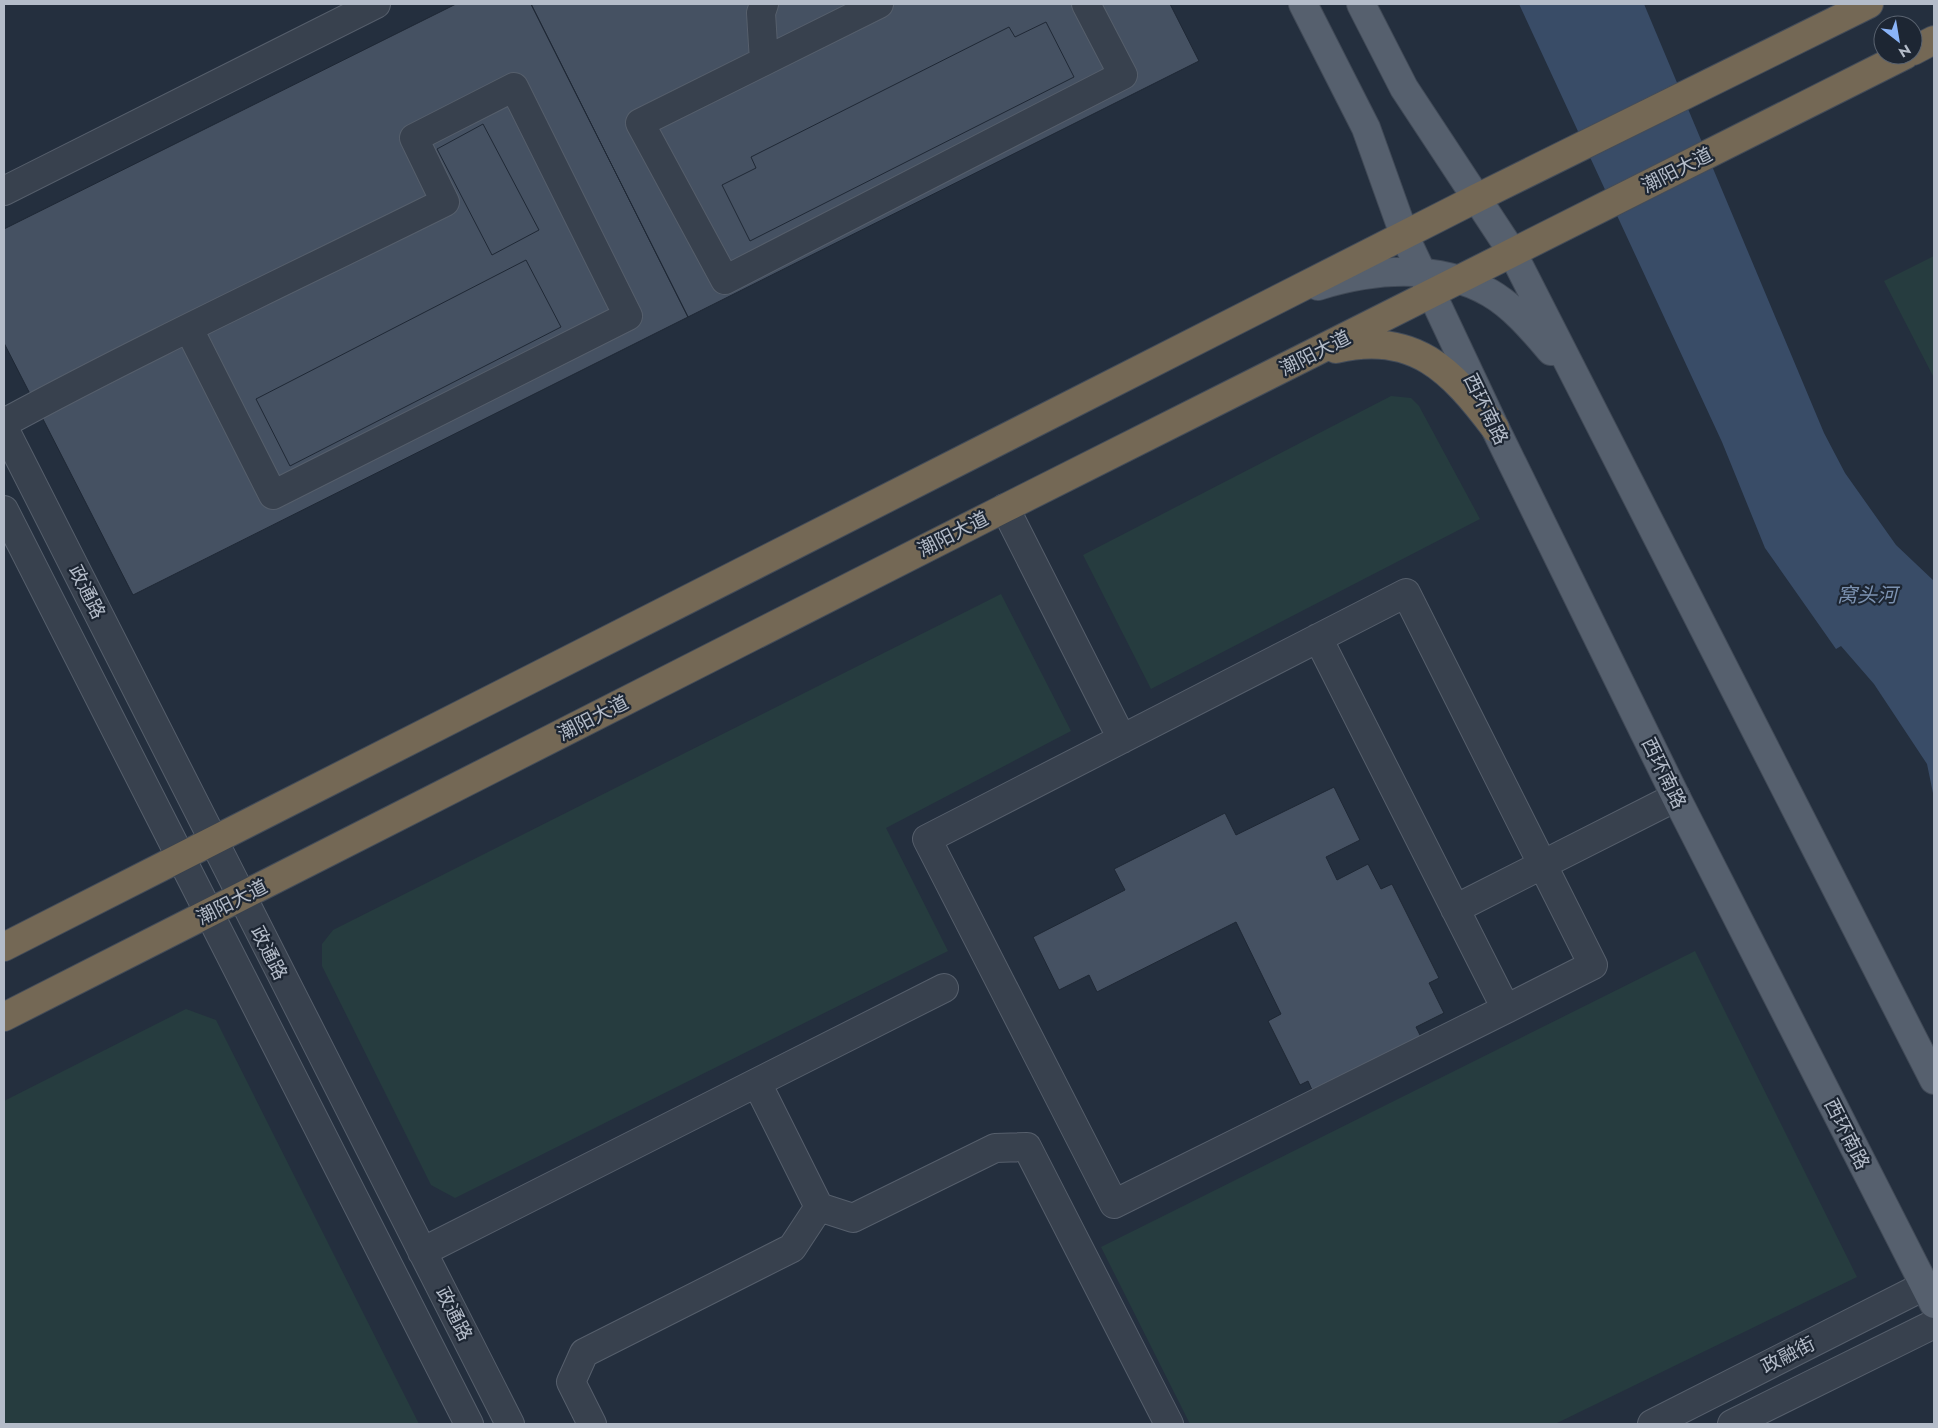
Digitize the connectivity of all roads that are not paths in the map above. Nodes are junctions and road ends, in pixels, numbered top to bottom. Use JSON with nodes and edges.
{"nodes":[{"id":1,"x":376,"y":4,"type":"edge"},
{"id":2,"x":764,"y":4,"type":"edge"},
{"id":3,"x":879,"y":4,"type":"edge"},
{"id":4,"x":1086,"y":4,"type":"edge"},
{"id":5,"x":1303,"y":4,"type":"edge"},
{"id":6,"x":1361,"y":4,"type":"edge"},
{"id":7,"x":1869,"y":4,"type":"edge"},
{"id":8,"x":764,"y":61,"type":"junction"},
{"id":9,"x":1885,"y":65,"type":"edge"},
{"id":10,"x":4,"y":190,"type":"edge"},
{"id":11,"x":1477,"y":198,"type":"junction"},
{"id":12,"x":1405,"y":236,"type":"junction"},
{"id":13,"x":1512,"y":252,"type":"junction"},
{"id":14,"x":1458,"y":279,"type":"junction"},
{"id":15,"x":1426,"y":284,"type":"junction"},
{"id":16,"x":1286,"y":296,"type":"junction"},
{"id":17,"x":189,"y":329,"type":"junction"},
{"id":18,"x":1308,"y":356,"type":"junction"},
{"id":19,"x":1583,"y":392,"type":"junction"},
{"id":20,"x":4,"y":423,"type":"edge"},
{"id":21,"x":4,"y":428,"type":"edge"},
{"id":22,"x":1495,"y":428,"type":"junction"},
{"id":23,"x":1005,"y":508,"type":"junction"},
{"id":24,"x":4,"y":510,"type":"edge"},
{"id":25,"x":1318,"y":638,"type":"junction"},
{"id":26,"x":1122,"y":739,"type":"junction"},
{"id":27,"x":1676,"y":797,"type":"junction"},
{"id":28,"x":212,"y":841,"type":"junction"},
{"id":29,"x":179,"y":856,"type":"junction"},
{"id":30,"x":1542,"y":865,"type":"junction"},
{"id":31,"x":240,"y":898,"type":"junction"},
{"id":32,"x":1455,"y":908,"type":"junction"},
{"id":33,"x":209,"y":914,"type":"junction"},
{"id":34,"x":4,"y":947,"type":"edge"},
{"id":35,"x":944,"y":988,"type":"dead end"},
{"id":36,"x":1506,"y":1009,"type":"junction"},
{"id":37,"x":4,"y":1017,"type":"edge"},
{"id":38,"x":1934,"y":1080,"type":"edge"},
{"id":39,"x":757,"y":1083,"type":"junction"},
{"id":40,"x":819,"y":1207,"type":"junction"},
{"id":41,"x":422,"y":1252,"type":"junction"},
{"id":42,"x":1929,"y":1295,"type":"edge"},
{"id":43,"x":1934,"y":1324,"type":"edge"},
{"id":44,"x":470,"y":1424,"type":"edge"},
{"id":45,"x":510,"y":1424,"type":"edge"},
{"id":46,"x":592,"y":1424,"type":"edge"},
{"id":47,"x":1170,"y":1424,"type":"edge"},
{"id":48,"x":1652,"y":1424,"type":"edge"},
{"id":49,"x":1732,"y":1424,"type":"edge"}],
"edges":[{"from":1,"to":10,"type":"street"},
{"from":2,"to":8,"type":"street"},
{"from":3,"to":8,"type":"street"},
{"from":4,"to":8,"type":"street"},
{"from":5,"to":12,"type":"main road","name":"西环南路"},
{"from":6,"to":11,"type":"main road"},
{"from":7,"to":11,"type":"highway"},
{"from":9,"to":13,"type":"highway","name":"潮阳大道"},
{"from":11,"to":12,"type":"highway"},
{"from":11,"to":13,"type":"main road"},
{"from":12,"to":15,"type":"main road","name":"西环南路"},
{"from":12,"to":16,"type":"highway"},
{"from":13,"to":14,"type":"highway","name":"潮阳大道"},
{"from":13,"to":19,"type":"main road"},
{"from":14,"to":15,"type":"highway","name":"潮阳大道"},
{"from":14,"to":19,"type":"main road"},
{"from":15,"to":16,"type":"main road"},
{"from":15,"to":18,"type":"highway","name":"潮阳大道"},
{"from":15,"to":22,"type":"main road","name":"西环南路"},
{"from":16,"to":28,"type":"highway"},
{"from":17,"to":17,"type":"street"},
{"from":17,"to":20,"type":"street"},
{"from":18,"to":22,"type":"highway"},
{"from":18,"to":23,"type":"highway","name":"潮阳大道"},
{"from":19,"to":38,"type":"main road"},
{"from":21,"to":28,"type":"street","name":"政通路"},
{"from":22,"to":27,"type":"main road","name":"西环南路"},
{"from":23,"to":26,"type":"street"},
{"from":23,"to":31,"type":"highway","name":"潮阳大道"},
{"from":24,"to":29,"type":"street","name":"政通路"},
{"from":25,"to":26,"type":"street"},
{"from":25,"to":30,"type":"street"},
{"from":25,"to":32,"type":"street"},
{"from":26,"to":36,"type":"street"},
{"from":27,"to":30,"type":"street"},
{"from":27,"to":42,"type":"main road","name":"西环南路"},
{"from":28,"to":29,"type":"highway"},
{"from":28,"to":31,"type":"street","name":"政通路"},
{"from":29,"to":33,"type":"street","name":"政通路"},
{"from":29,"to":34,"type":"highway"},
{"from":30,"to":32,"type":"street"},
{"from":30,"to":36,"type":"street"},
{"from":31,"to":33,"type":"highway","name":"潮阳大道"},
{"from":31,"to":41,"type":"street","name":"政通路"},
{"from":32,"to":36,"type":"street"},
{"from":33,"to":37,"type":"highway","name":"潮阳大道"},
{"from":33,"to":44,"type":"street","name":"政通路"},
{"from":35,"to":39,"type":"street"},
{"from":39,"to":40,"type":"street"},
{"from":39,"to":41,"type":"street"},
{"from":40,"to":46,"type":"street"},
{"from":40,"to":47,"type":"street"},
{"from":41,"to":45,"type":"street","name":"政通路"},
{"from":42,"to":48,"type":"street","name":"政融街"},
{"from":43,"to":49,"type":"street","name":"政融街"}]}
